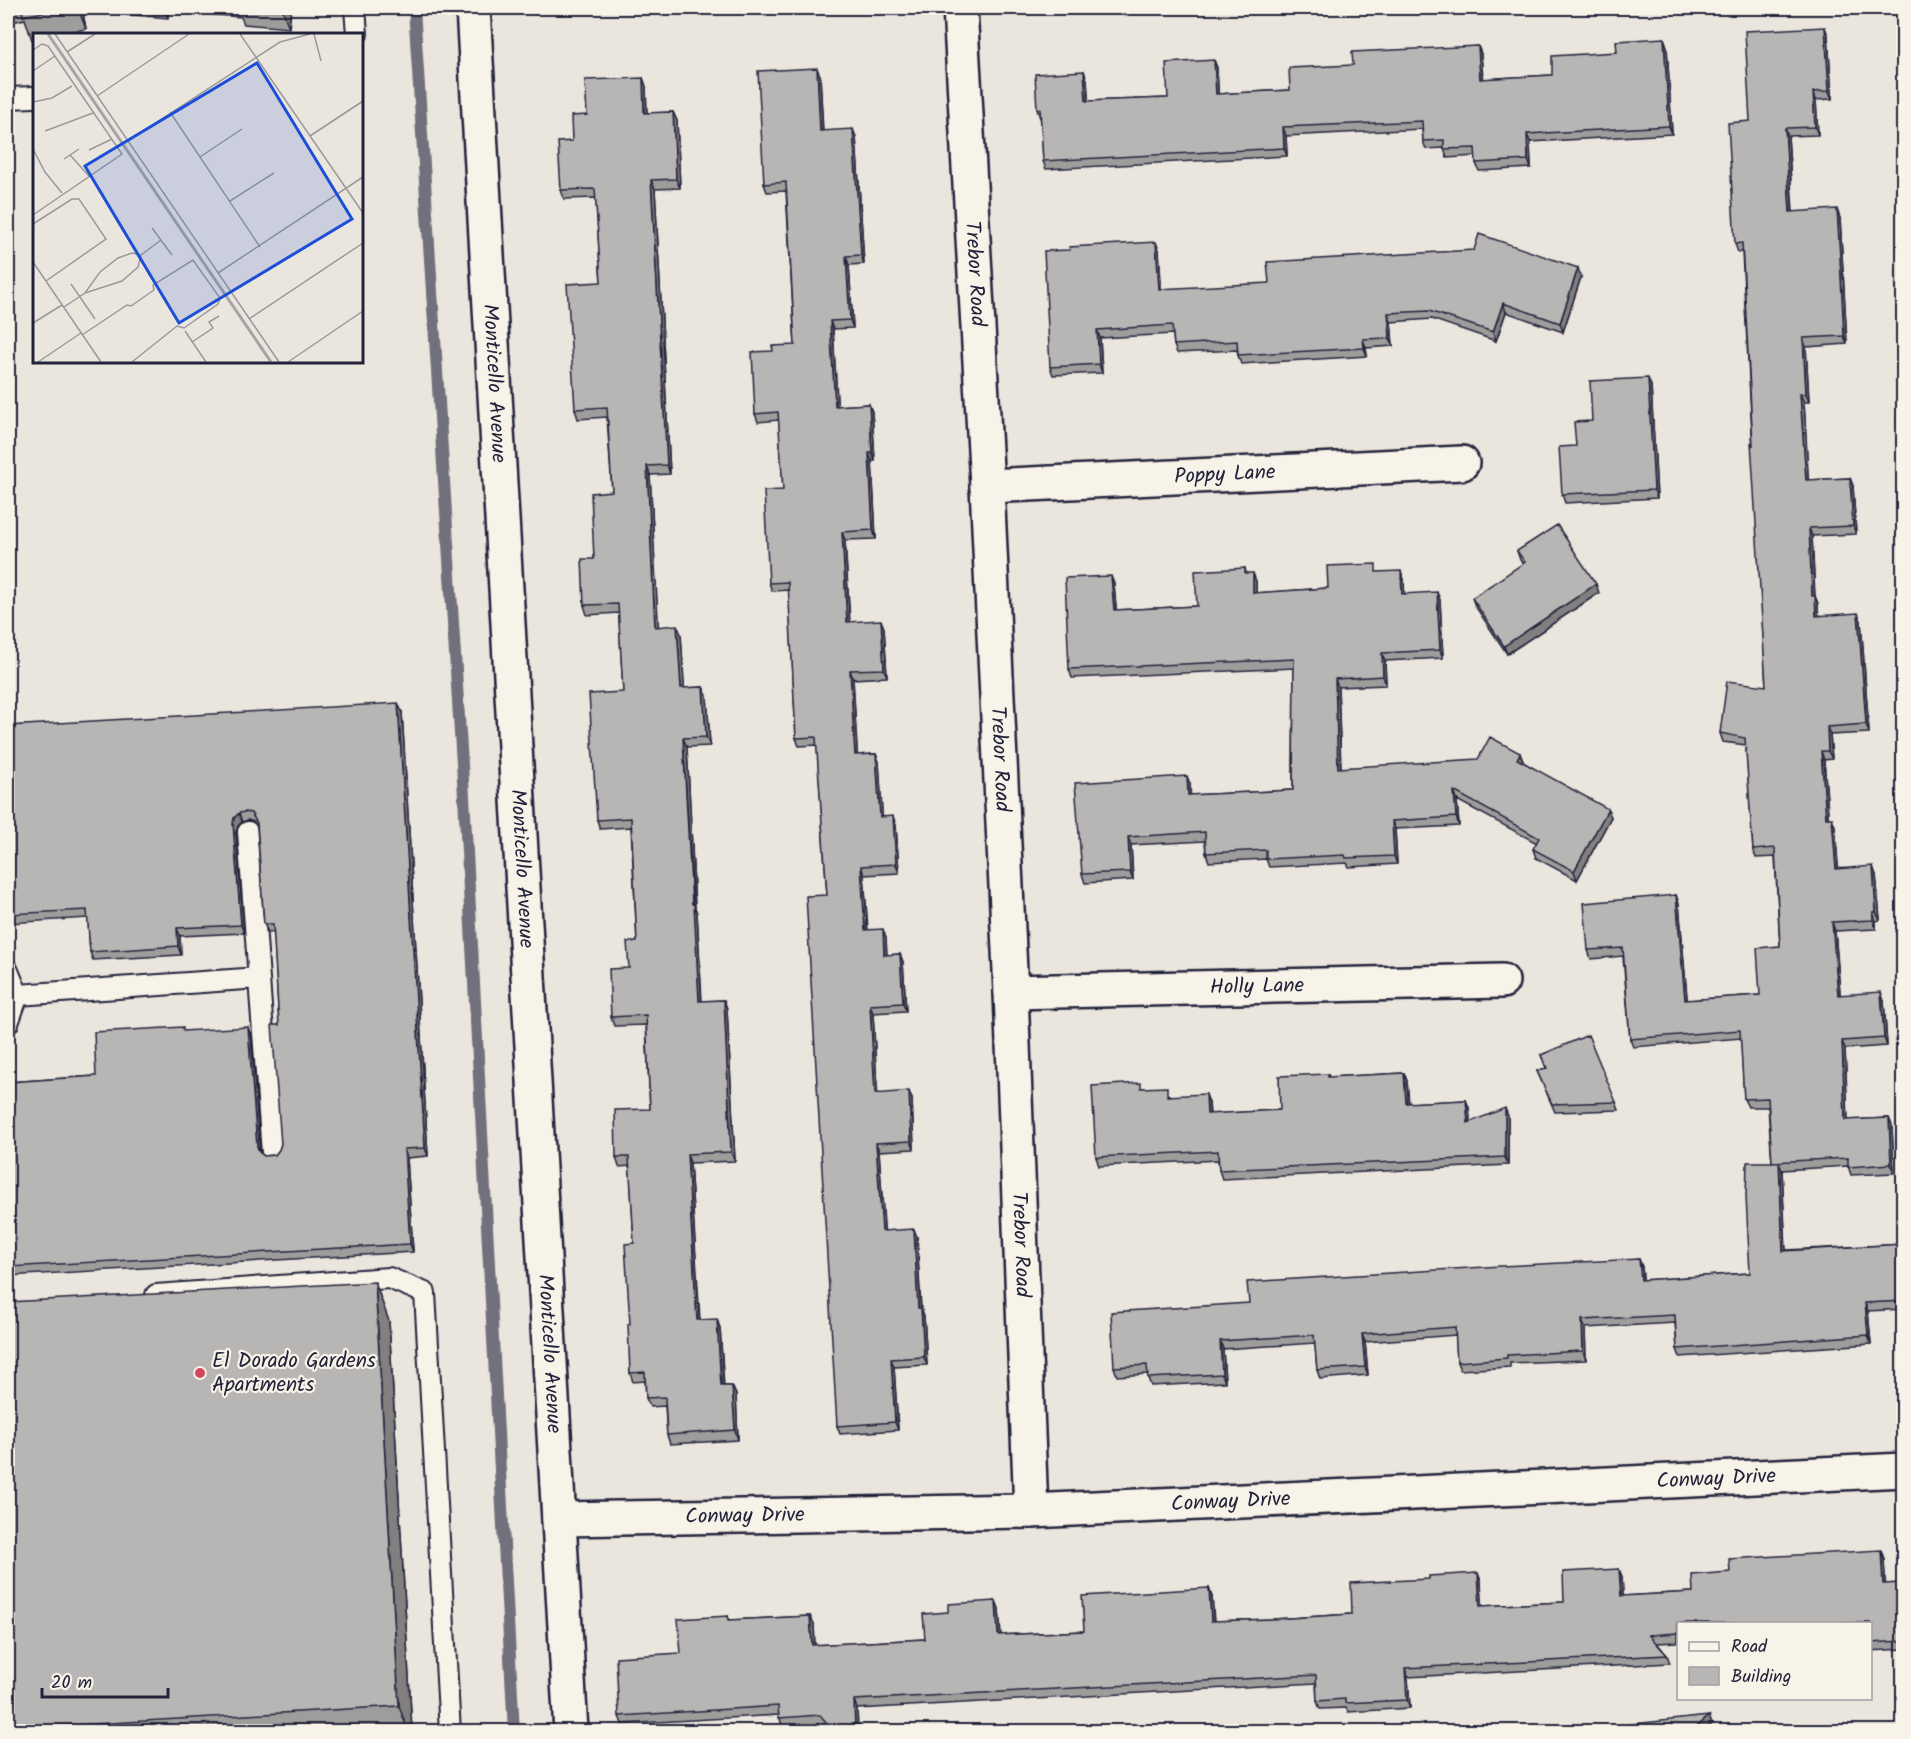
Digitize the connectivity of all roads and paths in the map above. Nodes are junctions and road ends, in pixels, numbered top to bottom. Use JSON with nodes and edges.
{"nodes":[{"id":1,"x":355,"y":8,"type":"edge"},
{"id":2,"x":473,"y":8,"type":"edge"},
{"id":3,"x":960,"y":8,"type":"edge"},
{"id":4,"x":357,"y":33,"type":"edge"},
{"id":5,"x":33,"y":97,"type":"edge"},
{"id":6,"x":8,"y":98,"type":"edge"},
{"id":7,"x":1462,"y":463,"type":"dead end"},
{"id":8,"x":987,"y":486,"type":"junction"},
{"id":9,"x":248,"y":832,"type":"dead end"},
{"id":10,"x":8,"y":971,"type":"edge"},
{"id":11,"x":259,"y":978,"type":"junction"},
{"id":12,"x":1503,"y":981,"type":"dead end"},
{"id":13,"x":1011,"y":992,"type":"junction"},
{"id":14,"x":18,"y":995,"type":"junction"},
{"id":15,"x":8,"y":1023,"type":"edge"},
{"id":16,"x":272,"y":1153,"type":"edge"},
{"id":17,"x":139,"y":1296,"type":"edge"},
{"id":18,"x":1904,"y":1470,"type":"edge"},
{"id":19,"x":1031,"y":1511,"type":"junction"},
{"id":20,"x":559,"y":1519,"type":"junction"},
{"id":21,"x":450,"y":1731,"type":"edge"},
{"id":22,"x":570,"y":1731,"type":"edge"}],
"edges":[{"from":1,"to":4,"type":"lane"},
{"from":2,"to":20,"type":"street","name":"Monticello Avenue"},
{"from":3,"to":8,"type":"street","name":"Trebor Road"},
{"from":5,"to":6,"type":"lane"},
{"from":7,"to":8,"type":"street","name":"Poppy Lane"},
{"from":8,"to":13,"type":"street","name":"Trebor Road"},
{"from":9,"to":11,"type":"lane"},
{"from":10,"to":14,"type":"lane"},
{"from":11,"to":14,"type":"lane"},
{"from":11,"to":16,"type":"lane"},
{"from":12,"to":13,"type":"street","name":"Holly Lane"},
{"from":13,"to":19,"type":"street","name":"Trebor Road"},
{"from":14,"to":15,"type":"lane"},
{"from":17,"to":21,"type":"lane"},
{"from":18,"to":19,"type":"street","name":"Conway Drive"},
{"from":19,"to":20,"type":"street","name":"Conway Drive"},
{"from":20,"to":22,"type":"street","name":"Monticello Avenue"}]}
